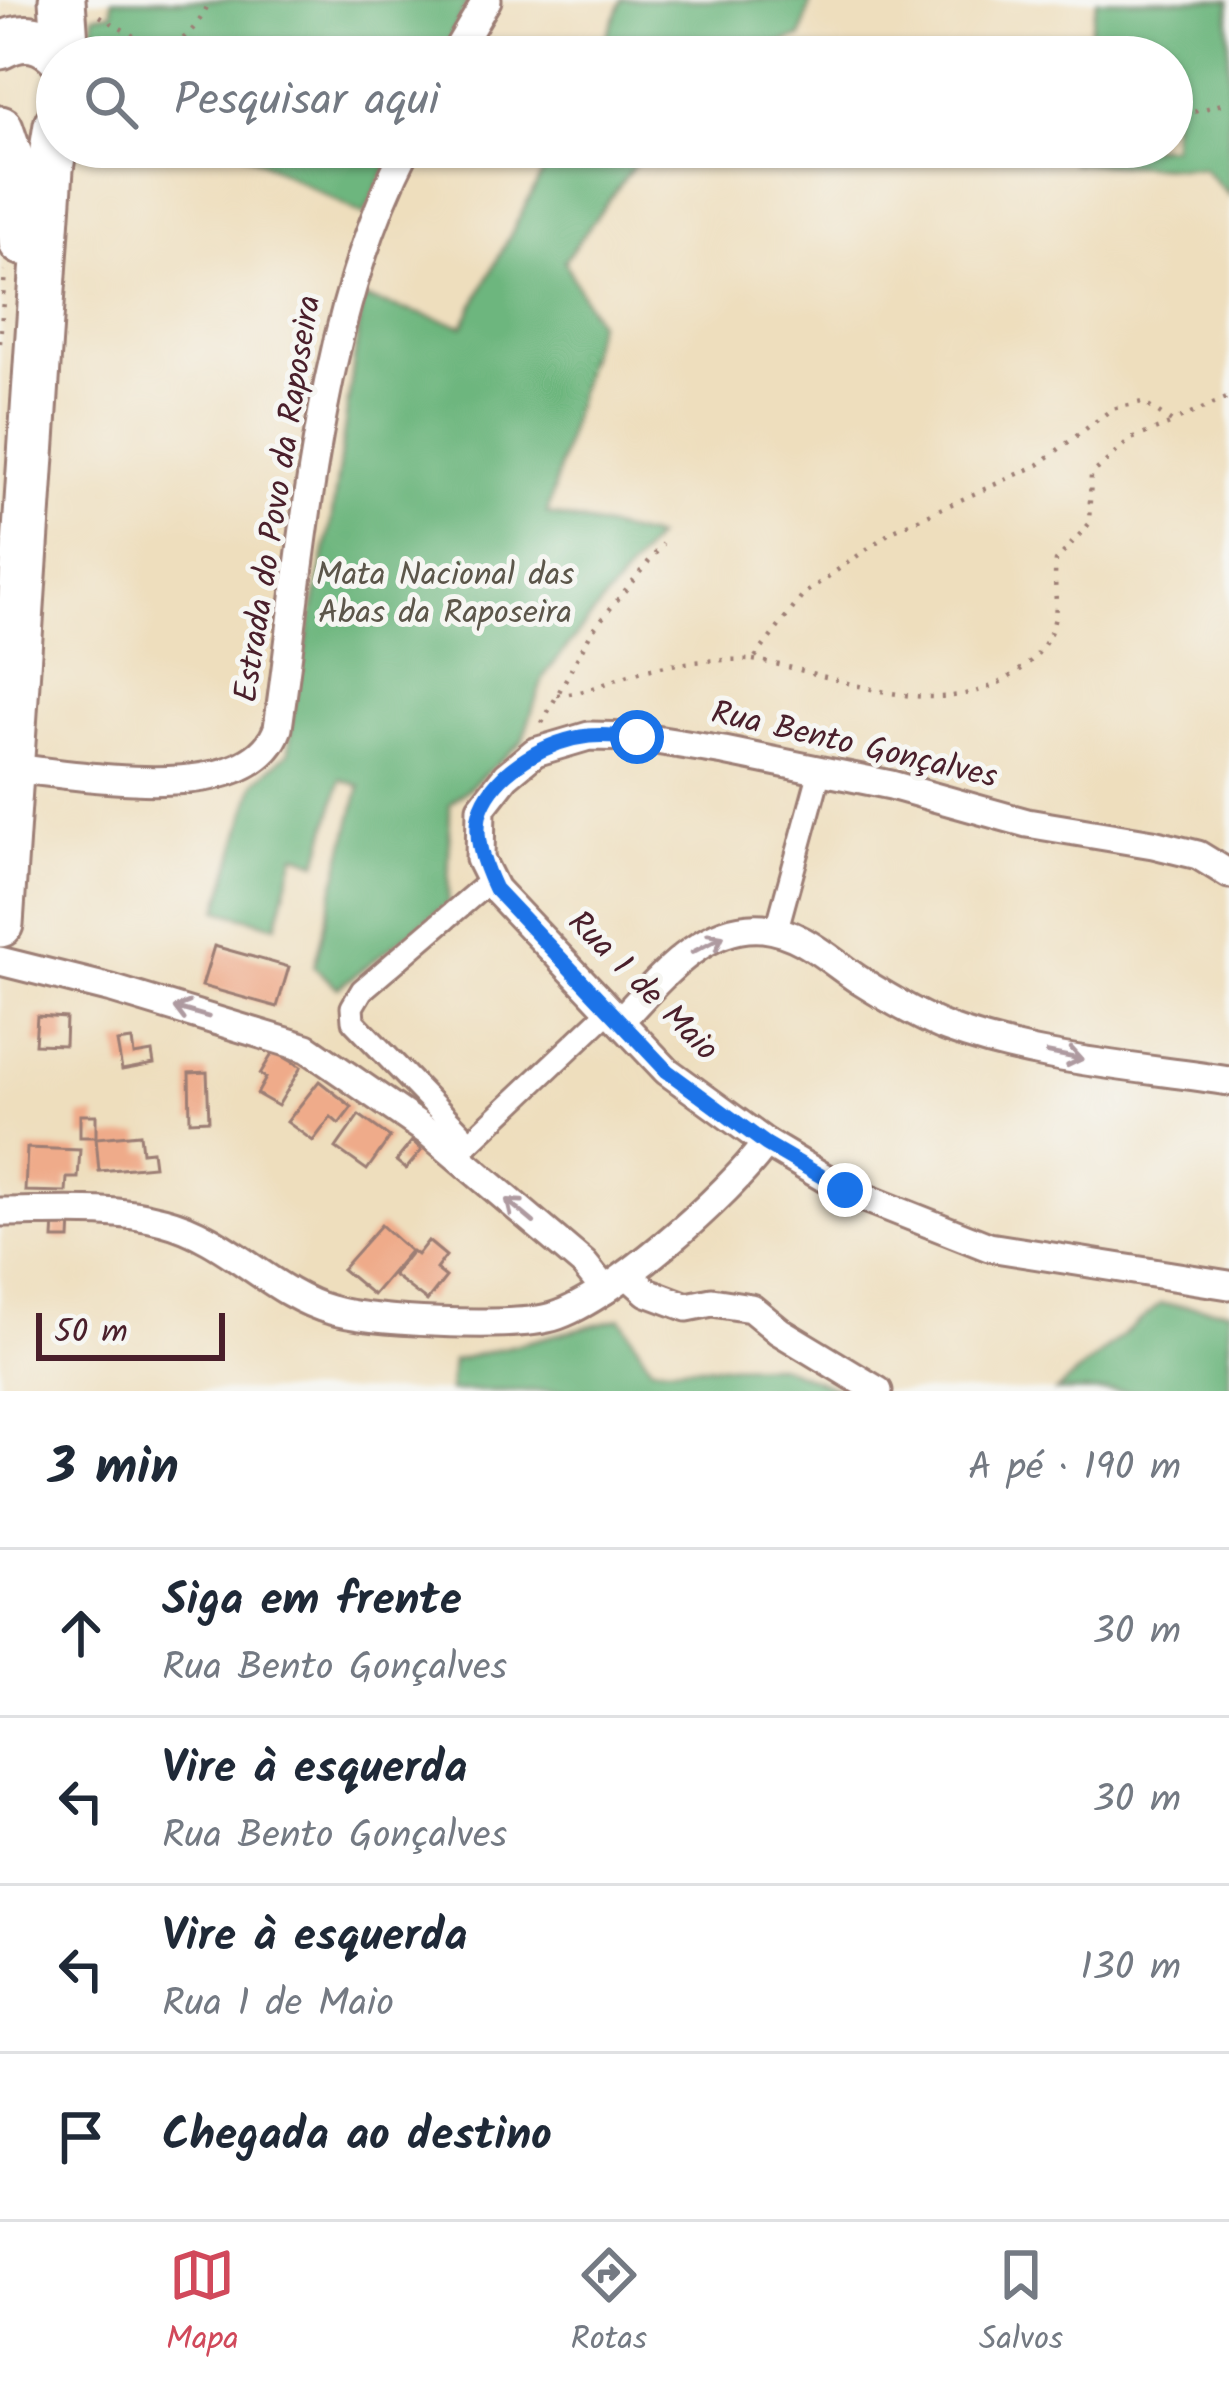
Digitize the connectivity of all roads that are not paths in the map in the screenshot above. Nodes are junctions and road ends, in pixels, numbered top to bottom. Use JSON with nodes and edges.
{"nodes":[{"id":1,"x":487,"y":0,"type":"edge"},
{"id":2,"x":76,"y":5,"type":"edge"},
{"id":3,"x":69,"y":36,"type":"edge"},
{"id":4,"x":466,"y":36,"type":"edge"},
{"id":5,"x":0,"y":119,"type":"edge"},
{"id":6,"x":36,"y":126,"type":"edge"},
{"id":7,"x":0,"y":128,"type":"edge"},
{"id":8,"x":50,"y":168,"type":"edge"},
{"id":9,"x":398,"y":168,"type":"edge"},
{"id":10,"x":0,"y":504,"type":"edge"},
{"id":11,"x":10,"y":768,"type":"junction"},
{"id":12,"x":820,"y":771,"type":"junction"},
{"id":13,"x":1229,"y":874,"type":"edge"},
{"id":14,"x":491,"y":880,"type":"junction"},
{"id":15,"x":0,"y":923,"type":"edge"},
{"id":16,"x":776,"y":932,"type":"junction"},
{"id":17,"x":0,"y":961,"type":"edge"},
{"id":18,"x":615,"y":1015,"type":"junction"},
{"id":19,"x":1229,"y":1081,"type":"edge"},
{"id":20,"x":766,"y":1144,"type":"junction"},
{"id":21,"x":462,"y":1149,"type":"junction"},
{"id":22,"x":0,"y":1211,"type":"edge"},
{"id":23,"x":616,"y":1283,"type":"junction"},
{"id":24,"x":1229,"y":1286,"type":"edge"},
{"id":25,"x":878,"y":1391,"type":"edge"}],
"edges":[{"from":1,"to":4,"type":"street"},
{"from":2,"to":3,"type":"main road"},
{"from":5,"to":6,"type":"main road"},
{"from":7,"to":10,"type":"main road"},
{"from":8,"to":11,"type":"main road"},
{"from":9,"to":11,"type":"street","name":"Estrada do Povo da Raposeira"},
{"from":11,"to":15,"type":"main road"},
{"from":12,"to":13,"type":"street","name":"Rua Bento Gonçalves"},
{"from":12,"to":14,"type":"street","name":"Rua Bento Gonçalves"},
{"from":12,"to":16,"type":"street"},
{"from":14,"to":18,"type":"street","name":"Rua 1 de Maio"},
{"from":14,"to":21,"type":"street"},
{"from":18,"to":16,"type":"street","one_way":true},
{"from":16,"to":19,"type":"street","one_way":true},
{"from":21,"to":17,"type":"street","one_way":true},
{"from":18,"to":20,"type":"street","name":"Rua 1 de Maio"},
{"from":18,"to":21,"type":"street"},
{"from":20,"to":23,"type":"street"},
{"from":20,"to":24,"type":"street","name":"Rua 1 de Maio"},
{"from":23,"to":21,"type":"street","one_way":true},
{"from":22,"to":23,"type":"street"},
{"from":23,"to":25,"type":"street"}]}
